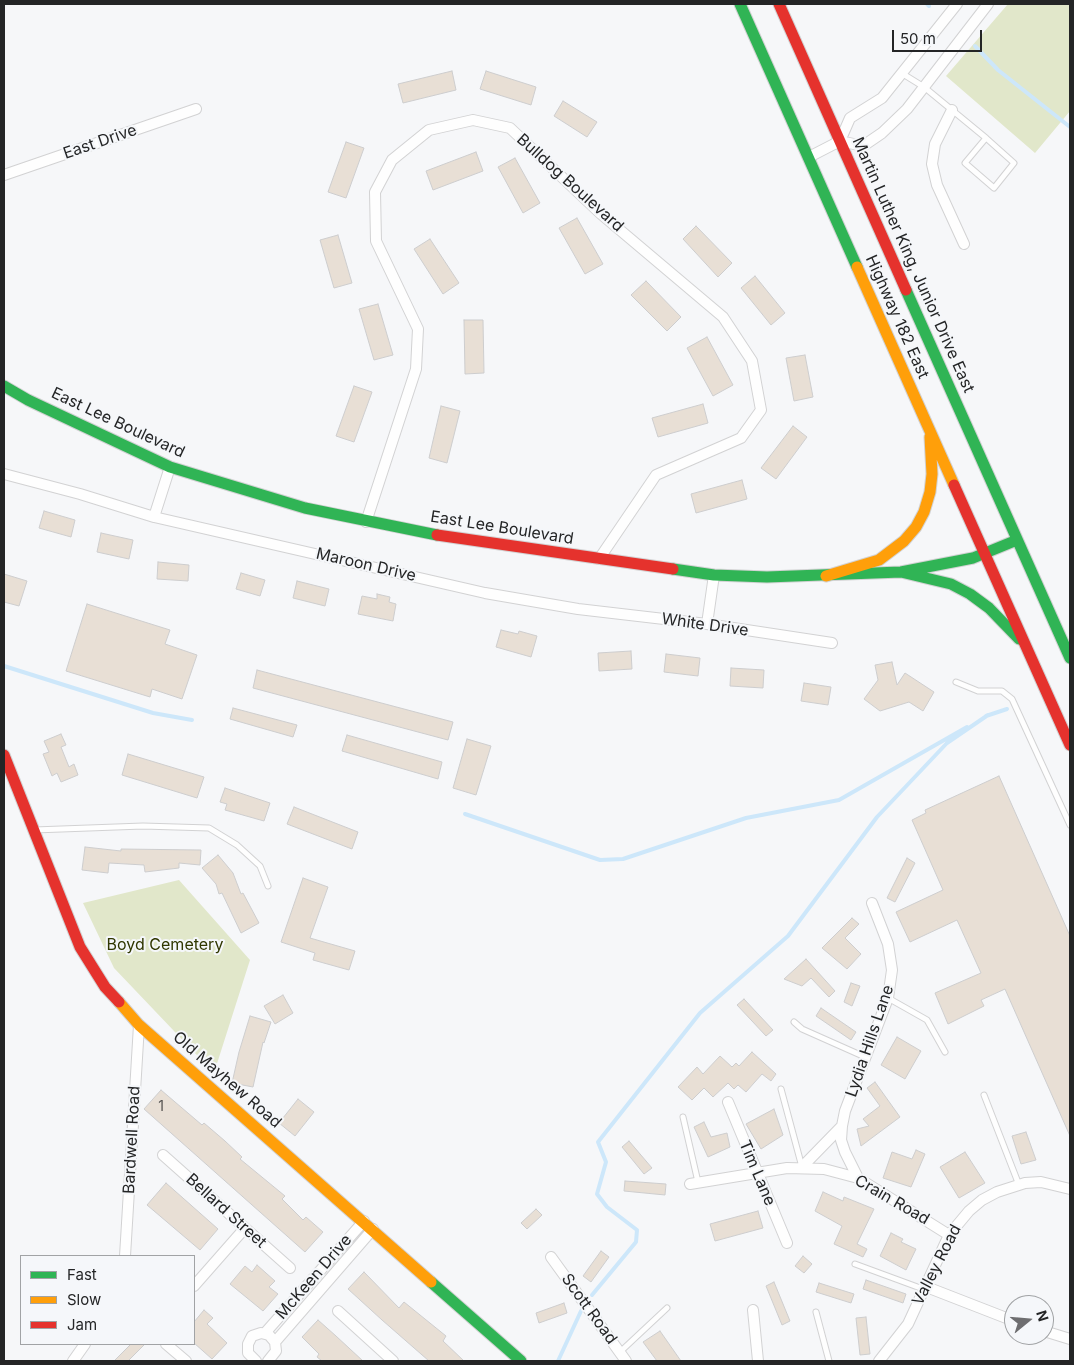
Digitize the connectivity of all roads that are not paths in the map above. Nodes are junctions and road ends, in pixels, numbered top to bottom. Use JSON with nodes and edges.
{"nodes":[{"id":1,"x":740,"y":4,"type":"edge"},
{"id":2,"x":779,"y":4,"type":"edge"},
{"id":3,"x":957,"y":4,"type":"edge"},
{"id":4,"x":988,"y":4,"type":"edge"},
{"id":5,"x":903,"y":74,"type":"junction"},
{"id":6,"x":924,"y":87,"type":"junction"},
{"id":7,"x":196,"y":109,"type":"dead end"},
{"id":8,"x":952,"y":110,"type":"junction"},
{"id":9,"x":986,"y":138,"type":"junction"},
{"id":10,"x":840,"y":141,"type":"junction"},
{"id":11,"x":809,"y":158,"type":"junction"},
{"id":12,"x":4,"y":175,"type":"edge"},
{"id":13,"x":964,"y":244,"type":"dead end"},
{"id":14,"x":4,"y":386,"type":"edge"},
{"id":15,"x":930,"y":430,"type":"junction"},
{"id":16,"x":170,"y":467,"type":"junction"},
{"id":17,"x":4,"y":474,"type":"edge"},
{"id":18,"x":154,"y":518,"type":"junction"},
{"id":19,"x":366,"y":522,"type":"junction"},
{"id":20,"x":1017,"y":540,"type":"junction"},
{"id":21,"x":986,"y":554,"type":"junction"},
{"id":22,"x":599,"y":560,"type":"junction"},
{"id":23,"x":900,"y":572,"type":"junction"},
{"id":24,"x":714,"y":575,"type":"junction"},
{"id":25,"x":826,"y":576,"type":"junction"},
{"id":26,"x":578,"y":609,"type":"joint"},
{"id":27,"x":707,"y":624,"type":"junction"},
{"id":28,"x":832,"y":644,"type":"dead end"},
{"id":29,"x":1029,"y":652,"type":"junction"},
{"id":30,"x":1070,"y":658,"type":"edge"},
{"id":31,"x":956,"y":682,"type":"dead end"},
{"id":32,"x":1070,"y":746,"type":"edge"},
{"id":33,"x":5,"y":761,"type":"edge"},
{"id":34,"x":1070,"y":825,"type":"edge"},
{"id":35,"x":34,"y":830,"type":"junction"},
{"id":36,"x":268,"y":886,"type":"dead end"},
{"id":37,"x":872,"y":903,"type":"dead end"},
{"id":38,"x":888,"y":998,"type":"junction"},
{"id":39,"x":794,"y":1022,"type":"dead end"},
{"id":40,"x":139,"y":1025,"type":"junction"},
{"id":41,"x":945,"y":1052,"type":"dead end"},
{"id":42,"x":865,"y":1058,"type":"junction"},
{"id":43,"x":781,"y":1089,"type":"dead end"},
{"id":44,"x":984,"y":1096,"type":"dead end"},
{"id":45,"x":728,"y":1102,"type":"dead end"},
{"id":46,"x":683,"y":1116,"type":"dead end"},
{"id":47,"x":842,"y":1126,"type":"junction"},
{"id":48,"x":163,"y":1154,"type":"dead end"},
{"id":49,"x":802,"y":1167,"type":"junction"},
{"id":50,"x":757,"y":1173,"type":"junction"},
{"id":51,"x":858,"y":1178,"type":"junction"},
{"id":52,"x":694,"y":1184,"type":"joint"},
{"id":53,"x":1019,"y":1185,"type":"junction"},
{"id":54,"x":1070,"y":1189,"type":"edge"},
{"id":55,"x":364,"y":1221,"type":"junction"},
{"id":56,"x":245,"y":1228,"type":"junction"},
{"id":57,"x":373,"y":1229,"type":"junction"},
{"id":58,"x":949,"y":1235,"type":"junction"},
{"id":59,"x":787,"y":1243,"type":"dead end"},
{"id":60,"x":125,"y":1255,"type":"edge"},
{"id":61,"x":551,"y":1257,"type":"dead end"},
{"id":62,"x":855,"y":1264,"type":"dead end"},
{"id":63,"x":290,"y":1268,"type":"dead end"},
{"id":64,"x":195,"y":1285,"type":"edge"},
{"id":65,"x":924,"y":1288,"type":"junction"},
{"id":66,"x":667,"y":1308,"type":"dead end"},
{"id":67,"x":753,"y":1310,"type":"dead end"},
{"id":68,"x":338,"y":1311,"type":"dead end"},
{"id":69,"x":816,"y":1312,"type":"dead end"},
{"id":70,"x":1004,"y":1317,"type":"edge"},
{"id":71,"x":265,"y":1333,"type":"junction"},
{"id":72,"x":1054,"y":1334,"type":"edge"},
{"id":73,"x":1070,"y":1339,"type":"edge"},
{"id":74,"x":275,"y":1342,"type":"junction"},
{"id":75,"x":84,"y":1345,"type":"edge"},
{"id":76,"x":167,"y":1345,"type":"edge"},
{"id":77,"x":619,"y":1352,"type":"junction"},
{"id":78,"x":248,"y":1353,"type":"junction"},
{"id":79,"x":73,"y":1361,"type":"edge"},
{"id":80,"x":186,"y":1361,"type":"edge"},
{"id":81,"x":240,"y":1361,"type":"edge"},
{"id":82,"x":256,"y":1361,"type":"edge"},
{"id":83,"x":268,"y":1361,"type":"edge"},
{"id":84,"x":394,"y":1361,"type":"edge"},
{"id":85,"x":521,"y":1361,"type":"edge"},
{"id":86,"x":626,"y":1361,"type":"edge"},
{"id":87,"x":758,"y":1361,"type":"edge"},
{"id":88,"x":829,"y":1361,"type":"edge"},
{"id":89,"x":879,"y":1361,"type":"edge"}],
"edges":[{"from":1,"to":11,"type":"main road","name":"Highway 182 East"},
{"from":2,"to":10,"type":"main road","name":"Martin Luther King, Junior Drive East"},
{"from":3,"to":5,"type":"street"},
{"from":4,"to":6,"type":"street"},
{"from":5,"to":6,"type":"lane"},
{"from":5,"to":10,"type":"street"},
{"from":6,"to":8,"type":"lane"},
{"from":6,"to":10,"type":"street"},
{"from":7,"to":12,"type":"street","name":"East Drive"},
{"from":8,"to":9,"type":"lane"},
{"from":8,"to":13,"type":"street"},
{"from":9,"to":9,"type":"lane"},
{"from":10,"to":11,"type":"street"},
{"from":10,"to":20,"type":"main road","name":"Martin Luther King, Junior Drive East"},
{"from":11,"to":15,"type":"main road","name":"Highway 182 East"},
{"from":14,"to":16,"type":"main road","name":"East Lee Boulevard"},
{"from":15,"to":21,"type":"main road","name":"Highway 182 East"},
{"from":15,"to":25,"type":"main road"},
{"from":16,"to":18,"type":"street"},
{"from":16,"to":19,"type":"main road","name":"East Lee Boulevard"},
{"from":17,"to":18,"type":"street","name":"Maroon Drive"},
{"from":18,"to":26,"type":"street","name":"Maroon Drive"},
{"from":19,"to":22,"type":"main road","name":"East Lee Boulevard"},
{"from":19,"to":22,"type":"street","name":"Bulldog Boulevard"},
{"from":20,"to":21,"type":"main road","name":"East Lee Boulevard"},
{"from":20,"to":30,"type":"main road","name":"Martin Luther King, Junior Drive East"},
{"from":21,"to":23,"type":"main road","name":"East Lee Boulevard"},
{"from":21,"to":29,"type":"main road","name":"Highway 182 East"},
{"from":22,"to":24,"type":"main road","name":"East Lee Boulevard"},
{"from":23,"to":25,"type":"main road","name":"East Lee Boulevard"},
{"from":23,"to":29,"type":"main road"},
{"from":24,"to":25,"type":"main road","name":"East Lee Boulevard"},
{"from":24,"to":27,"type":"street"},
{"from":26,"to":27,"type":"street","name":"White Drive"},
{"from":27,"to":28,"type":"street","name":"White Drive"},
{"from":29,"to":32,"type":"main road","name":"Highway 182 East"},
{"from":31,"to":34,"type":"lane"},
{"from":33,"to":35,"type":"main road","name":"Old Mayhew Road"},
{"from":35,"to":36,"type":"lane"},
{"from":35,"to":40,"type":"main road","name":"Old Mayhew Road"},
{"from":37,"to":38,"type":"street","name":"Lydia Hills Lane"},
{"from":38,"to":41,"type":"lane"},
{"from":38,"to":42,"type":"street","name":"Lydia Hills Lane"},
{"from":39,"to":42,"type":"lane"},
{"from":40,"to":55,"type":"main road","name":"Old Mayhew Road"},
{"from":40,"to":60,"type":"street","name":"Bardwell Road"},
{"from":42,"to":47,"type":"street","name":"Lydia Hills Lane"},
{"from":43,"to":49,"type":"lane"},
{"from":44,"to":53,"type":"lane"},
{"from":45,"to":50,"type":"street","name":"Tim Lane"},
{"from":46,"to":52,"type":"lane"},
{"from":47,"to":49,"type":"street"},
{"from":47,"to":51,"type":"street","name":"Lydia Hills Lane"},
{"from":48,"to":56,"type":"street","name":"Bellard Street"},
{"from":49,"to":50,"type":"street","name":"Crain Road"},
{"from":49,"to":51,"type":"street","name":"Crain Road"},
{"from":50,"to":52,"type":"street","name":"Crain Road"},
{"from":50,"to":59,"type":"street","name":"Tim Lane"},
{"from":51,"to":58,"type":"street","name":"Crain Road"},
{"from":53,"to":54,"type":"street","name":"Valley Road"},
{"from":53,"to":58,"type":"street","name":"Valley Road"},
{"from":55,"to":57,"type":"main road","name":"Old Mayhew Road"},
{"from":55,"to":71,"type":"street","name":"McKeen Drive"},
{"from":56,"to":63,"type":"street","name":"Bellard Street"},
{"from":56,"to":64,"type":"street"},
{"from":57,"to":74,"type":"street","name":"McKeen Drive"},
{"from":57,"to":85,"type":"main road","name":"Old Mayhew Road"},
{"from":58,"to":65,"type":"street","name":"Valley Road"},
{"from":61,"to":77,"type":"street","name":"Scott Road"},
{"from":62,"to":65,"type":"lane"},
{"from":65,"to":70,"type":"street"},
{"from":65,"to":89,"type":"street","name":"Valley Road"},
{"from":66,"to":77,"type":"lane"},
{"from":67,"to":87,"type":"street"},
{"from":68,"to":84,"type":"street"},
{"from":69,"to":88,"type":"lane"},
{"from":71,"to":74,"type":"street","name":"McKeen Drive"},
{"from":71,"to":78,"type":"street","name":"McKeen Drive"},
{"from":72,"to":73,"type":"street"},
{"from":74,"to":83,"type":"street","name":"McKeen Drive"},
{"from":75,"to":79,"type":"street"},
{"from":76,"to":80,"type":"street"},
{"from":77,"to":86,"type":"street","name":"Scott Road"},
{"from":78,"to":81,"type":"street","name":"McKeen Drive"},
{"from":78,"to":82,"type":"street"}]}
